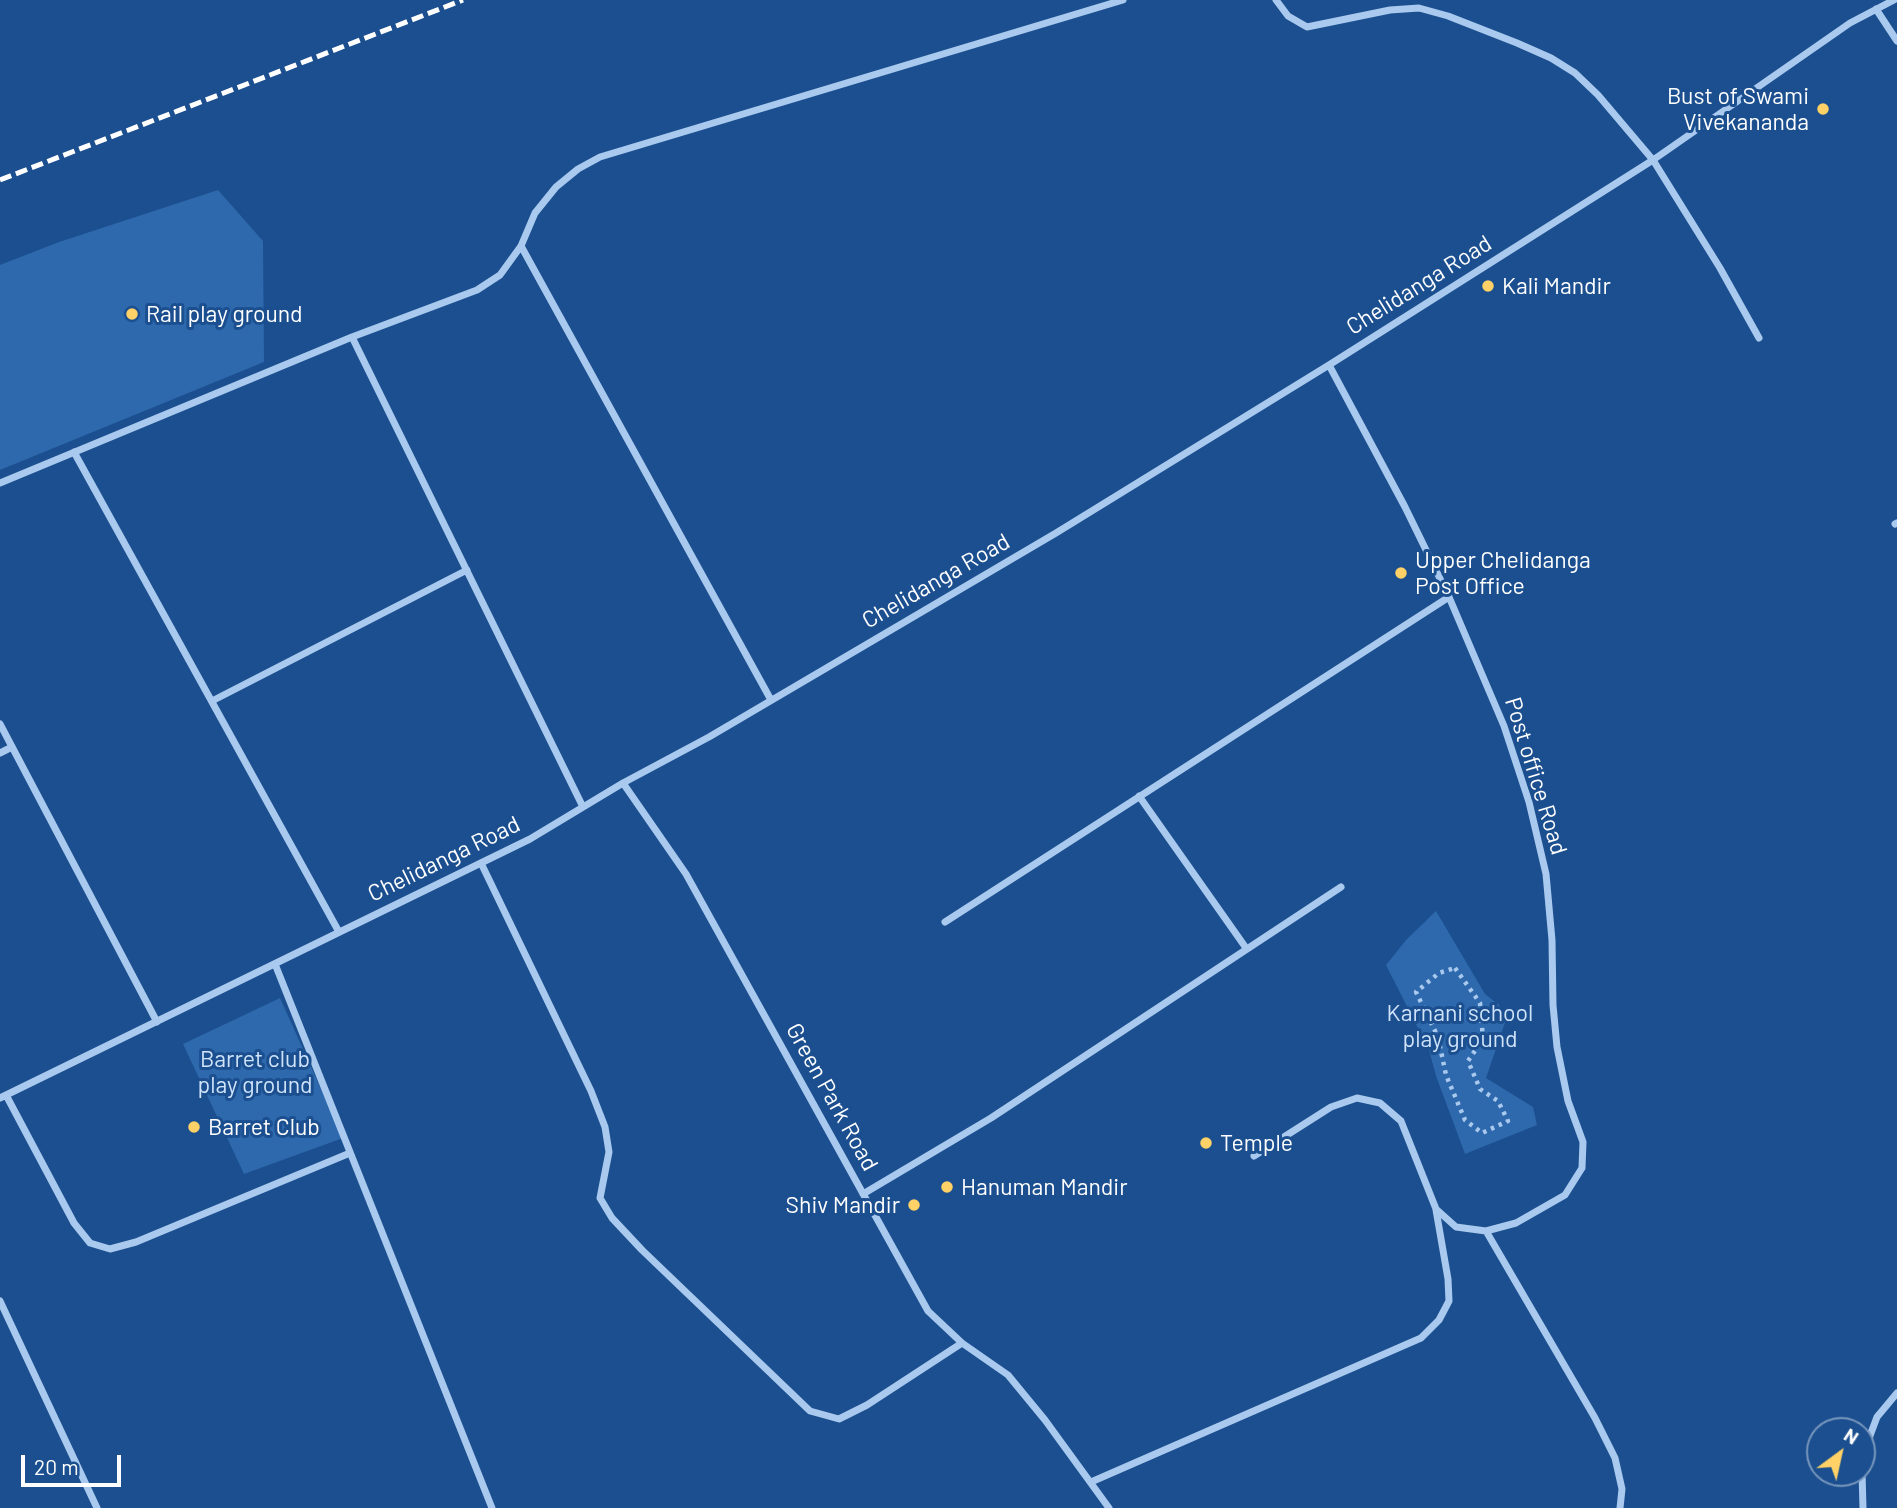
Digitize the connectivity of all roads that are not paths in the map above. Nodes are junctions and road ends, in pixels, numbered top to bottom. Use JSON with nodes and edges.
{"nodes":[{"id":1,"x":1123,"y":0,"type":"edge"},
{"id":2,"x":1276,"y":0,"type":"edge"},
{"id":3,"x":1894,"y":0,"type":"edge"},
{"id":4,"x":1876,"y":9,"type":"junction"},
{"id":5,"x":1897,"y":41,"type":"edge"},
{"id":6,"x":1653,"y":160,"type":"junction"},
{"id":7,"x":521,"y":246,"type":"junction"},
{"id":8,"x":352,"y":337,"type":"junction"},
{"id":9,"x":1759,"y":338,"type":"dead end"},
{"id":10,"x":1329,"y":365,"type":"junction"},
{"id":11,"x":74,"y":452,"type":"junction"},
{"id":12,"x":0,"y":483,"type":"edge"},
{"id":13,"x":467,"y":570,"type":"junction"},
{"id":14,"x":1450,"y":597,"type":"junction"},
{"id":15,"x":771,"y":700,"type":"junction"},
{"id":16,"x":212,"y":701,"type":"junction"},
{"id":17,"x":0,"y":724,"type":"edge"},
{"id":18,"x":12,"y":747,"type":"junction"},
{"id":19,"x":0,"y":754,"type":"edge"},
{"id":20,"x":623,"y":783,"type":"junction"},
{"id":21,"x":1139,"y":796,"type":"junction"},
{"id":22,"x":583,"y":807,"type":"junction"},
{"id":23,"x":481,"y":863,"type":"junction"},
{"id":24,"x":1340,"y":887,"type":"dead end"},
{"id":25,"x":945,"y":922,"type":"dead end"},
{"id":26,"x":339,"y":932,"type":"junction"},
{"id":27,"x":1246,"y":948,"type":"junction"},
{"id":28,"x":275,"y":964,"type":"junction"},
{"id":29,"x":157,"y":1022,"type":"junction"},
{"id":30,"x":3,"y":1097,"type":"edge"},
{"id":31,"x":350,"y":1153,"type":"junction"},
{"id":32,"x":1254,"y":1156,"type":"dead end"},
{"id":33,"x":863,"y":1194,"type":"junction"},
{"id":34,"x":1436,"y":1209,"type":"junction"},
{"id":35,"x":1486,"y":1231,"type":"junction"},
{"id":36,"x":1,"y":1307,"type":"edge"},
{"id":37,"x":962,"y":1343,"type":"junction"},
{"id":38,"x":1897,"y":1393,"type":"edge"},
{"id":39,"x":1876,"y":1420,"type":"edge"},
{"id":40,"x":1091,"y":1482,"type":"junction"},
{"id":41,"x":1862,"y":1487,"type":"edge"},
{"id":42,"x":97,"y":1508,"type":"edge"},
{"id":43,"x":492,"y":1508,"type":"edge"},
{"id":44,"x":1109,"y":1508,"type":"edge"},
{"id":45,"x":1620,"y":1508,"type":"edge"},
{"id":46,"x":1863,"y":1508,"type":"edge"}],
"edges":[{"from":1,"to":7,"type":"street"},
{"from":2,"to":6,"type":"street"},
{"from":3,"to":4,"type":"street","name":"Chelidanga Road"},
{"from":4,"to":5,"type":"street"},
{"from":4,"to":6,"type":"street","name":"Chelidanga Road"},
{"from":6,"to":9,"type":"street"},
{"from":6,"to":10,"type":"street","name":"Chelidanga Road"},
{"from":7,"to":8,"type":"street"},
{"from":7,"to":15,"type":"street"},
{"from":8,"to":11,"type":"street"},
{"from":8,"to":13,"type":"street"},
{"from":10,"to":14,"type":"street","name":"Post office Road"},
{"from":10,"to":15,"type":"street","name":"Chelidanga Road"},
{"from":11,"to":12,"type":"street"},
{"from":11,"to":16,"type":"street"},
{"from":13,"to":16,"type":"street"},
{"from":13,"to":22,"type":"street"},
{"from":14,"to":21,"type":"street"},
{"from":14,"to":35,"type":"street","name":"Post office Road"},
{"from":15,"to":20,"type":"street","name":"Chelidanga Road"},
{"from":16,"to":26,"type":"street"},
{"from":17,"to":18,"type":"street"},
{"from":18,"to":19,"type":"street"},
{"from":18,"to":29,"type":"street"},
{"from":20,"to":22,"type":"street","name":"Chelidanga Road"},
{"from":20,"to":33,"type":"street","name":"Green Park Road"},
{"from":21,"to":25,"type":"street"},
{"from":21,"to":27,"type":"street"},
{"from":22,"to":23,"type":"street","name":"Chelidanga Road"},
{"from":23,"to":26,"type":"street","name":"Chelidanga Road"},
{"from":23,"to":37,"type":"street"},
{"from":24,"to":27,"type":"street"},
{"from":26,"to":28,"type":"street","name":"Chelidanga Road"},
{"from":27,"to":33,"type":"street"},
{"from":28,"to":29,"type":"street","name":"Chelidanga Road"},
{"from":28,"to":31,"type":"street"},
{"from":29,"to":30,"type":"street","name":"Chelidanga Road"},
{"from":30,"to":31,"type":"street"},
{"from":31,"to":43,"type":"street"},
{"from":32,"to":34,"type":"street"},
{"from":33,"to":37,"type":"street","name":"Green Park Road"},
{"from":34,"to":35,"type":"street","name":"Post office Road"},
{"from":34,"to":40,"type":"street"},
{"from":35,"to":45,"type":"street"},
{"from":36,"to":42,"type":"street"},
{"from":37,"to":40,"type":"street","name":"Green Park Road"},
{"from":38,"to":39,"type":"street"},
{"from":40,"to":44,"type":"street","name":"Green Park Road"},
{"from":41,"to":46,"type":"street"}]}
